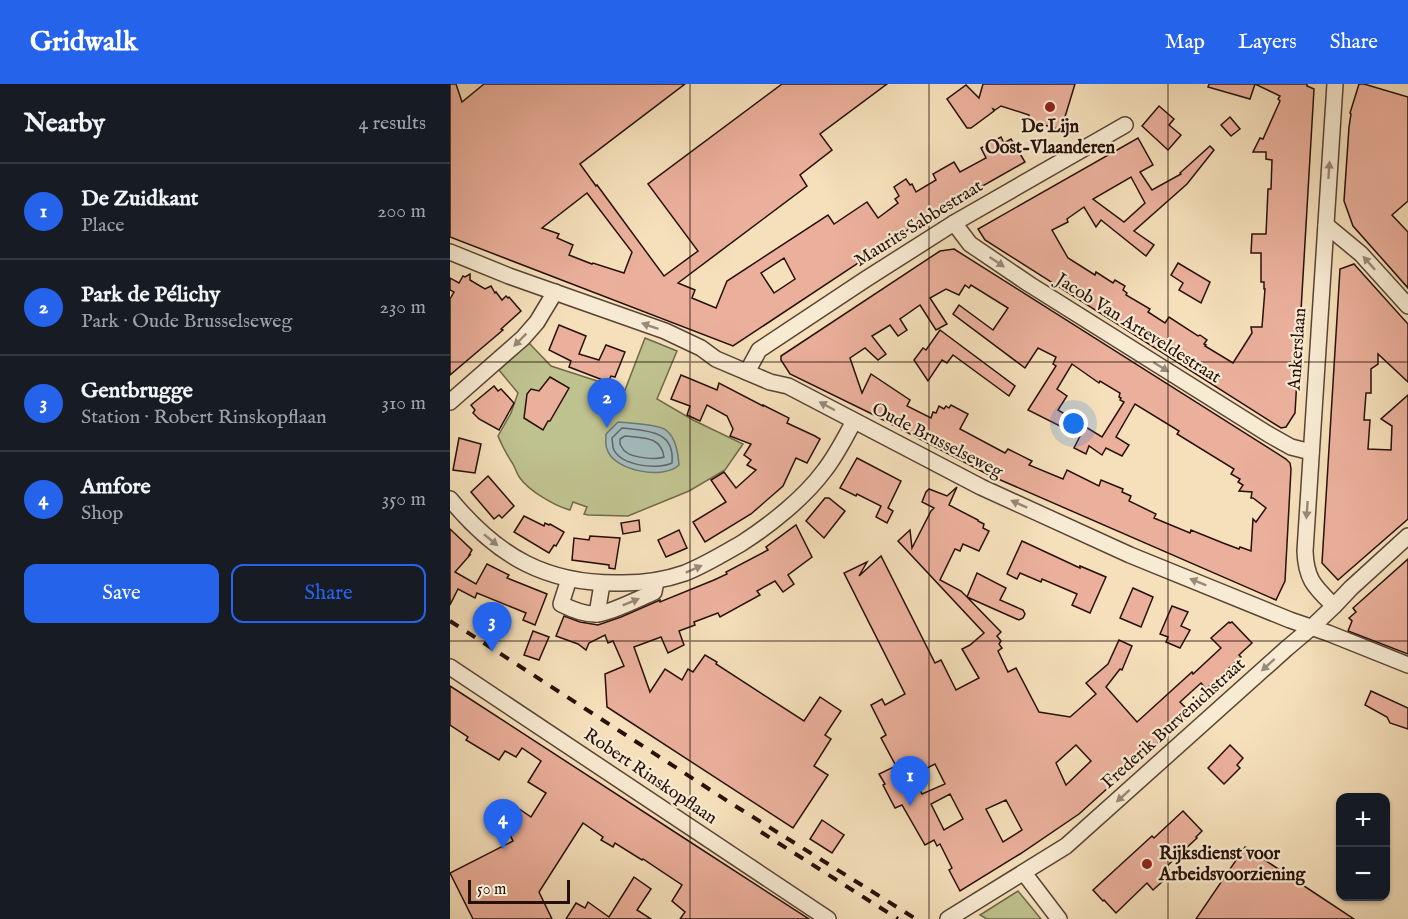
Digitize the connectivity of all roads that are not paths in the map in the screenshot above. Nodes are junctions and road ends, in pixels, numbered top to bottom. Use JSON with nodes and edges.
{"nodes":[{"id":1,"x":1335,"y":84,"type":"edge"},
{"id":2,"x":1125,"y":124,"type":"dead end"},
{"id":3,"x":954,"y":223,"type":"junction"},
{"id":4,"x":1326,"y":225,"type":"junction"},
{"id":5,"x":450,"y":252,"type":"edge"},
{"id":6,"x":555,"y":292,"type":"junction"},
{"id":7,"x":1408,"y":306,"type":"edge"},
{"id":8,"x":747,"y":372,"type":"junction"},
{"id":9,"x":450,"y":402,"type":"edge"},
{"id":10,"x":854,"y":421,"type":"junction"},
{"id":11,"x":1311,"y":452,"type":"junction"},
{"id":12,"x":450,"y":499,"type":"edge"},
{"id":13,"x":1408,"y":536,"type":"edge"},
{"id":14,"x":569,"y":579,"type":"junction"},
{"id":15,"x":656,"y":581,"type":"junction"},
{"id":16,"x":602,"y":584,"type":"junction"},
{"id":17,"x":1334,"y":606,"type":"junction"},
{"id":18,"x":597,"y":614,"type":"junction"},
{"id":19,"x":1312,"y":627,"type":"junction"},
{"id":20,"x":1408,"y":665,"type":"edge"},
{"id":21,"x":450,"y":667,"type":"edge"},
{"id":22,"x":1024,"y":873,"type":"junction"},
{"id":23,"x":828,"y":919,"type":"edge"},
{"id":24,"x":948,"y":919,"type":"edge"},
{"id":25,"x":1059,"y":919,"type":"edge"}],
"edges":[{"from":4,"to":1,"type":"street","name":"Ankerslaan","one_way":true},
{"from":2,"to":3,"type":"street","name":"Maurits Sabbestraat"},
{"from":3,"to":8,"type":"street","name":"Maurits Sabbestraat"},
{"from":3,"to":11,"type":"street","name":"Jacob Van Arteveldestraat","one_way":true},
{"from":7,"to":4,"type":"street","one_way":true},
{"from":4,"to":11,"type":"street","name":"Ankerslaan"},
{"from":5,"to":6,"type":"street","name":"Oude Brusselseweg"},
{"from":8,"to":6,"type":"street","name":"Oude Brusselseweg","one_way":true},
{"from":6,"to":9,"type":"street","one_way":true},
{"from":10,"to":8,"type":"street","name":"Oude Brusselseweg","one_way":true},
{"from":15,"to":10,"type":"street","one_way":true},
{"from":19,"to":10,"type":"street","name":"Oude Brusselseweg","one_way":true},
{"from":11,"to":17,"type":"street","name":"Ankerslaan","one_way":true},
{"from":12,"to":14,"type":"street","one_way":true},
{"from":13,"to":17,"type":"street","name":"Frederik Burvenichstraat"},
{"from":14,"to":16,"type":"street"},
{"from":14,"to":18,"type":"street"},
{"from":15,"to":16,"type":"street"},
{"from":18,"to":15,"type":"street","one_way":true},
{"from":16,"to":18,"type":"street"},
{"from":17,"to":19,"type":"street","name":"Frederik Burvenichstraat"},
{"from":19,"to":20,"type":"street","name":"Oude Brusselseweg"},
{"from":19,"to":22,"type":"street","name":"Frederik Burvenichstraat","one_way":true},
{"from":21,"to":23,"type":"street","name":"Robert Rinskopflaan"},
{"from":22,"to":24,"type":"street","name":"Frederik Burvenichstraat"},
{"from":22,"to":25,"type":"street"}]}
